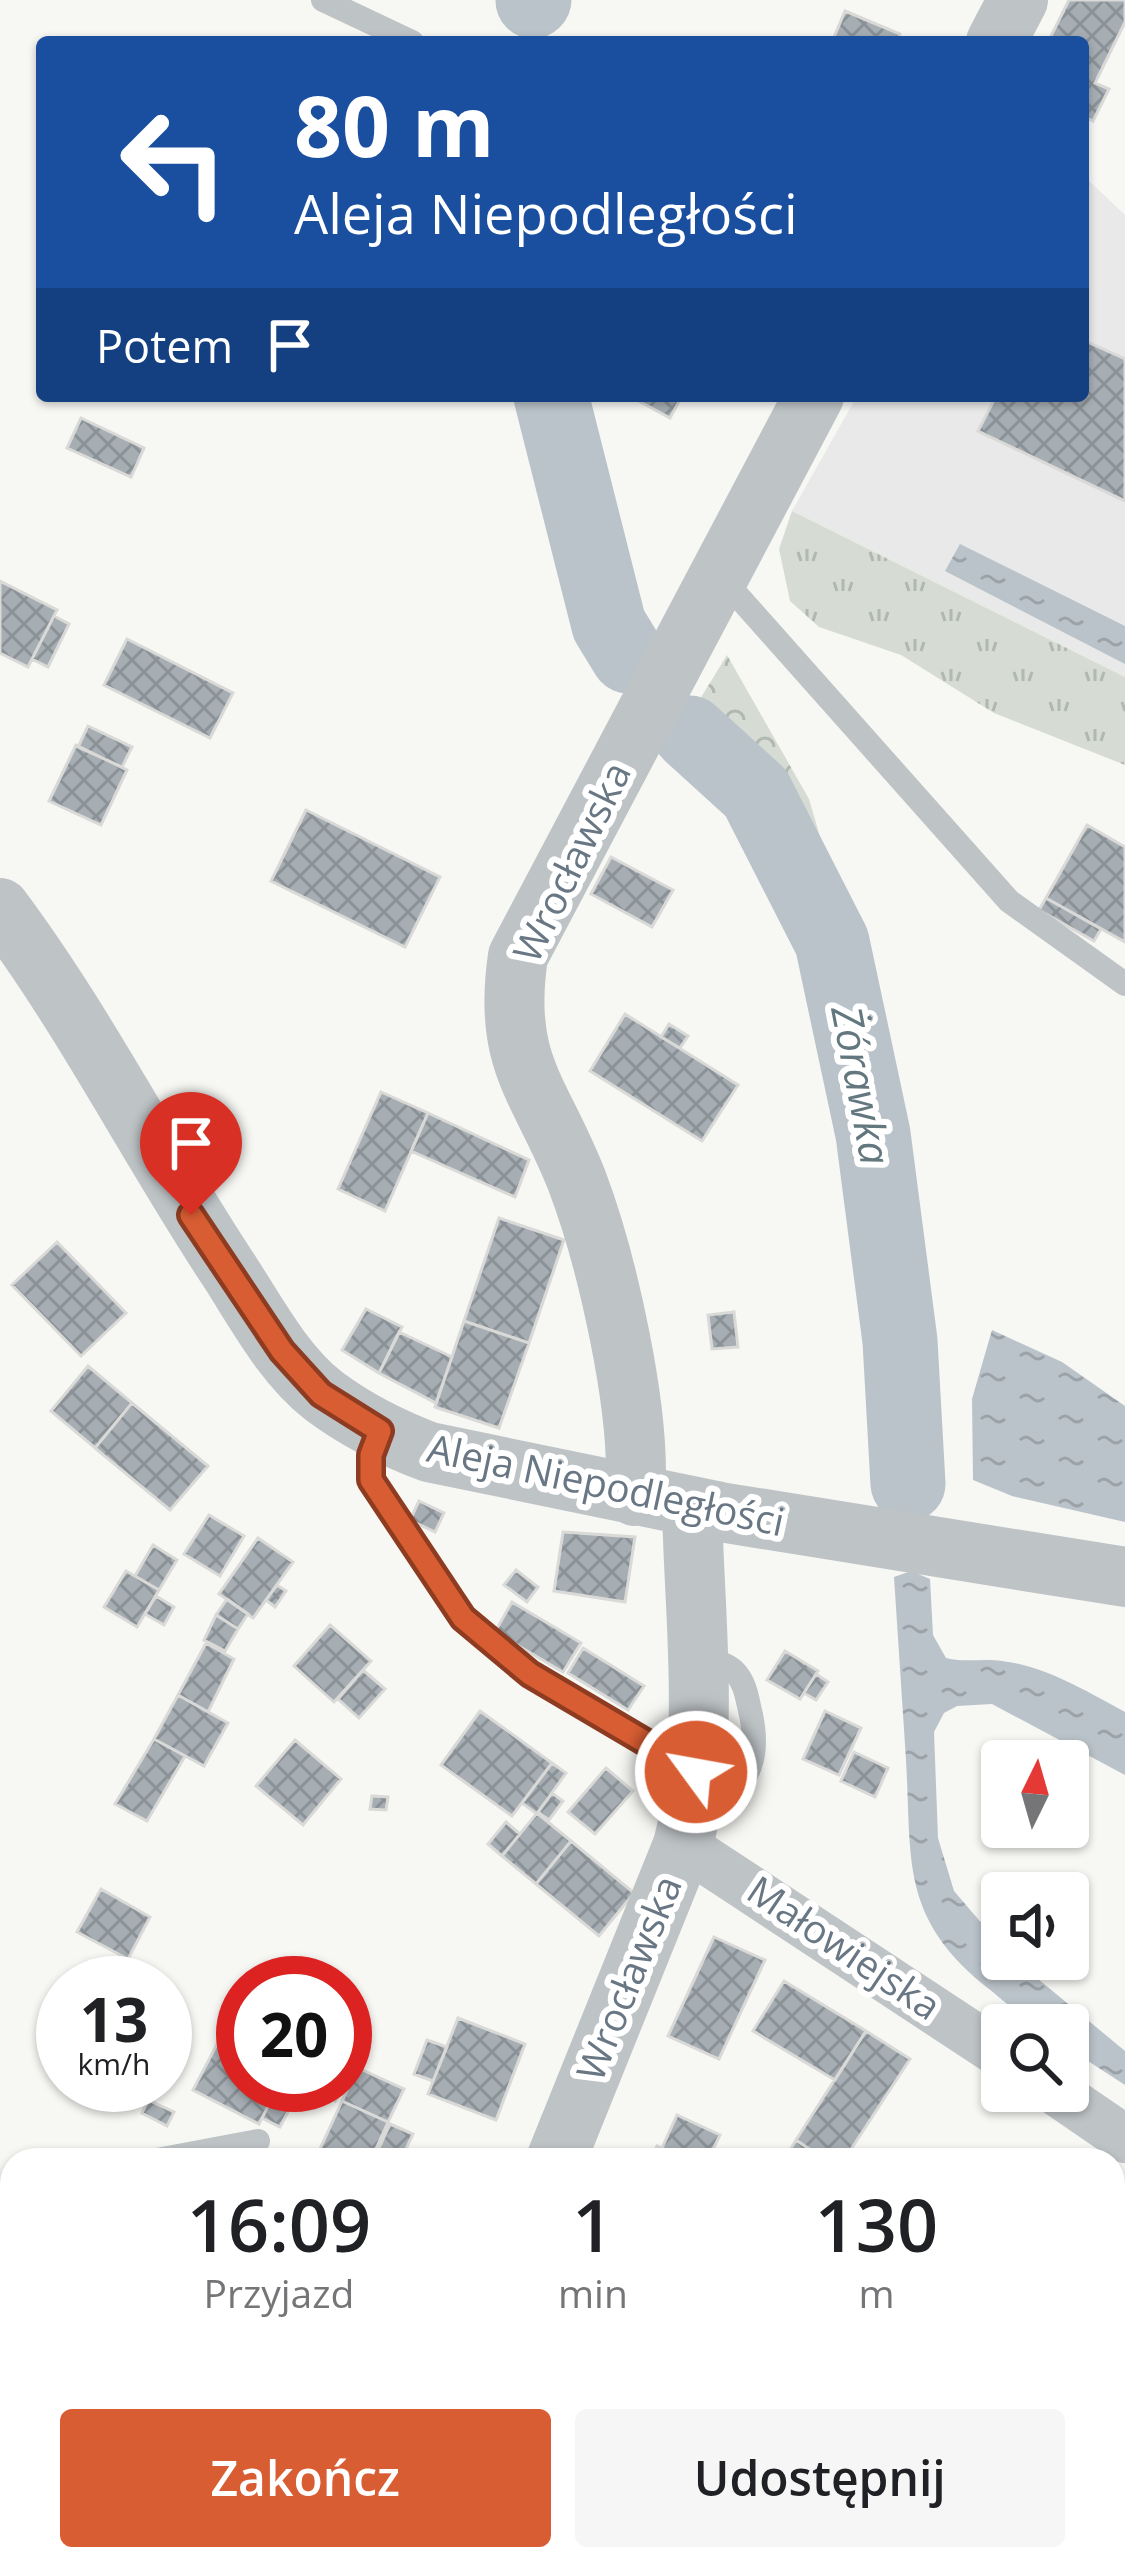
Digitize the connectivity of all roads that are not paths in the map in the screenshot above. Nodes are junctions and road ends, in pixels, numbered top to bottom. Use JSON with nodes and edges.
{"nodes":[{"id":1,"x":323,"y":0,"type":"edge"},
{"id":2,"x":1018,"y":0,"type":"edge"},
{"id":3,"x":399,"y":36,"type":"edge"},
{"id":4,"x":999,"y":36,"type":"edge"},
{"id":5,"x":811,"y":402,"type":"edge"},
{"id":6,"x":720,"y":575,"type":"junction"},
{"id":7,"x":0,"y":908,"type":"edge"},
{"id":8,"x":1125,"y":984,"type":"edge"},
{"id":9,"x":380,"y":1431,"type":"junction"},
{"id":10,"x":663,"y":1501,"type":"junction"},
{"id":11,"x":1125,"y":1576,"type":"edge"},
{"id":12,"x":691,"y":1806,"type":"junction"},
{"id":13,"x":981,"y":2038,"type":"edge"},
{"id":14,"x":1085,"y":2112,"type":"edge"},
{"id":15,"x":1125,"y":2139,"type":"edge"},
{"id":16,"x":258,"y":2141,"type":"dead end"},
{"id":17,"x":221,"y":2148,"type":"edge"},
{"id":18,"x":561,"y":2148,"type":"edge"}],
"edges":[{"from":1,"to":3,"type":"lane"},
{"from":2,"to":4,"type":"street"},
{"from":5,"to":6,"type":"street","name":"Wrocławska"},
{"from":6,"to":8,"type":"lane"},
{"from":6,"to":10,"type":"street","name":"Wrocławska"},
{"from":7,"to":9,"type":"street","name":"Aleja Niepodległości"},
{"from":9,"to":10,"type":"street","name":"Aleja Niepodległości"},
{"from":9,"to":12,"type":"lane"},
{"from":10,"to":11,"type":"street","name":"Aleja Niepodległości"},
{"from":10,"to":12,"type":"street","name":"Wrocławska"},
{"from":12,"to":13,"type":"street","name":"Małowiejska"},
{"from":12,"to":18,"type":"street","name":"Wrocławska"},
{"from":14,"to":15,"type":"street"},
{"from":16,"to":17,"type":"lane"}]}
